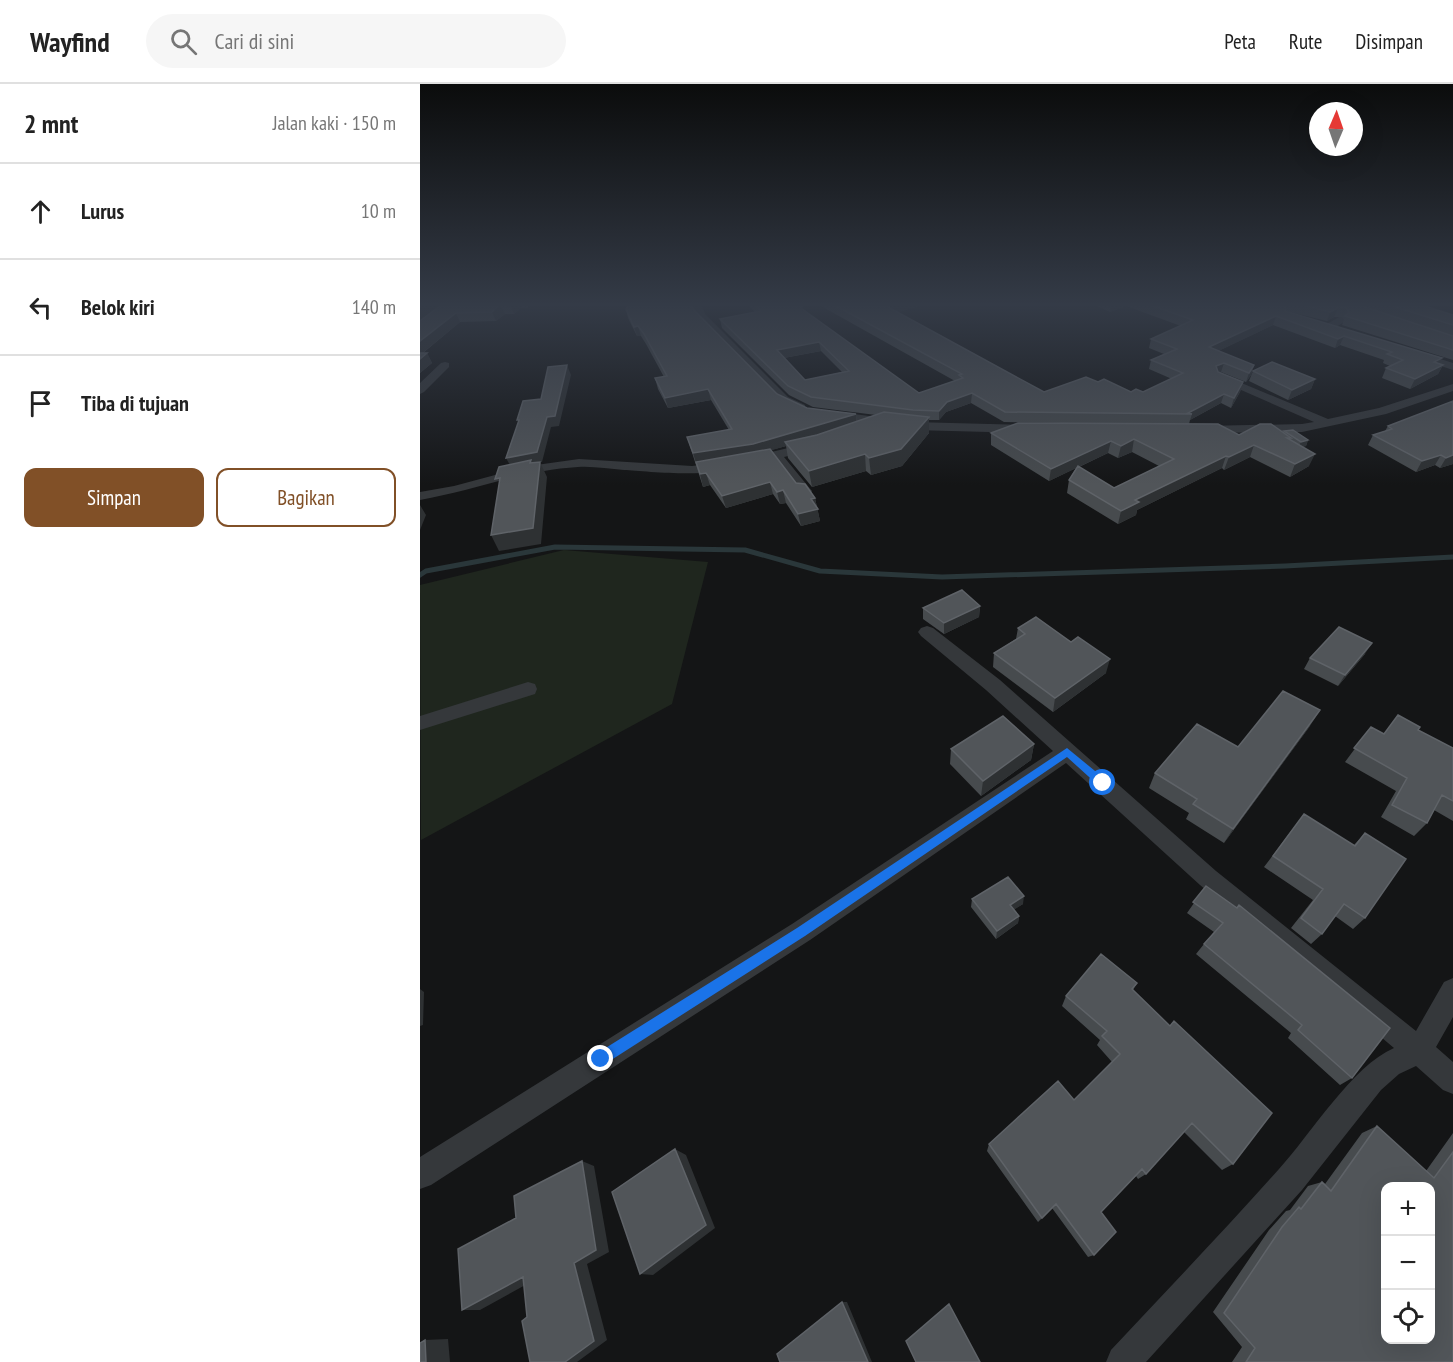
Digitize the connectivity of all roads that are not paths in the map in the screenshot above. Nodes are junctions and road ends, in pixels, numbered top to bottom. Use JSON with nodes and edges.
{"nodes":[{"id":1,"x":443,"y":366,"type":"edge"},
{"id":2,"x":750,"y":366,"type":"edge"},
{"id":3,"x":1220,"y":377,"type":"edge"},
{"id":4,"x":1453,"y":387,"type":"edge"},
{"id":5,"x":420,"y":390,"type":"edge"},
{"id":6,"x":884,"y":422,"type":"junction"},
{"id":7,"x":1328,"y":423,"type":"junction"},
{"id":8,"x":1042,"y":429,"type":"edge"},
{"id":9,"x":1192,"y":430,"type":"edge"},
{"id":10,"x":854,"y":433,"type":"edge"},
{"id":11,"x":824,"y":443,"type":"edge"},
{"id":12,"x":776,"y":455,"type":"junction"},
{"id":13,"x":805,"y":491,"type":"edge"},
{"id":14,"x":420,"y":496,"type":"edge"},
{"id":15,"x":927,"y":632,"type":"dead end"},
{"id":16,"x":528,"y":689,"type":"dead end"},
{"id":17,"x":420,"y":723,"type":"edge"},
{"id":18,"x":1067,"y":752,"type":"junction"},
{"id":19,"x":1453,"y":991,"type":"edge"},
{"id":20,"x":1419,"y":1051,"type":"junction"},
{"id":21,"x":1453,"y":1080,"type":"edge"},
{"id":22,"x":420,"y":1174,"type":"edge"},
{"id":23,"x":1123,"y":1362,"type":"edge"}],
"edges":[{"from":1,"to":5,"type":"street"},
{"from":2,"to":6,"type":"street"},
{"from":3,"to":7,"type":"street"},
{"from":4,"to":7,"type":"street"},
{"from":6,"to":8,"type":"street"},
{"from":6,"to":10,"type":"street"},
{"from":7,"to":9,"type":"street"},
{"from":11,"to":12,"type":"street"},
{"from":12,"to":13,"type":"street"},
{"from":12,"to":14,"type":"street"},
{"from":15,"to":18,"type":"street"},
{"from":16,"to":17,"type":"street"},
{"from":18,"to":20,"type":"street"},
{"from":18,"to":22,"type":"street"},
{"from":19,"to":20,"type":"street"},
{"from":20,"to":21,"type":"street"},
{"from":20,"to":23,"type":"street"}]}
